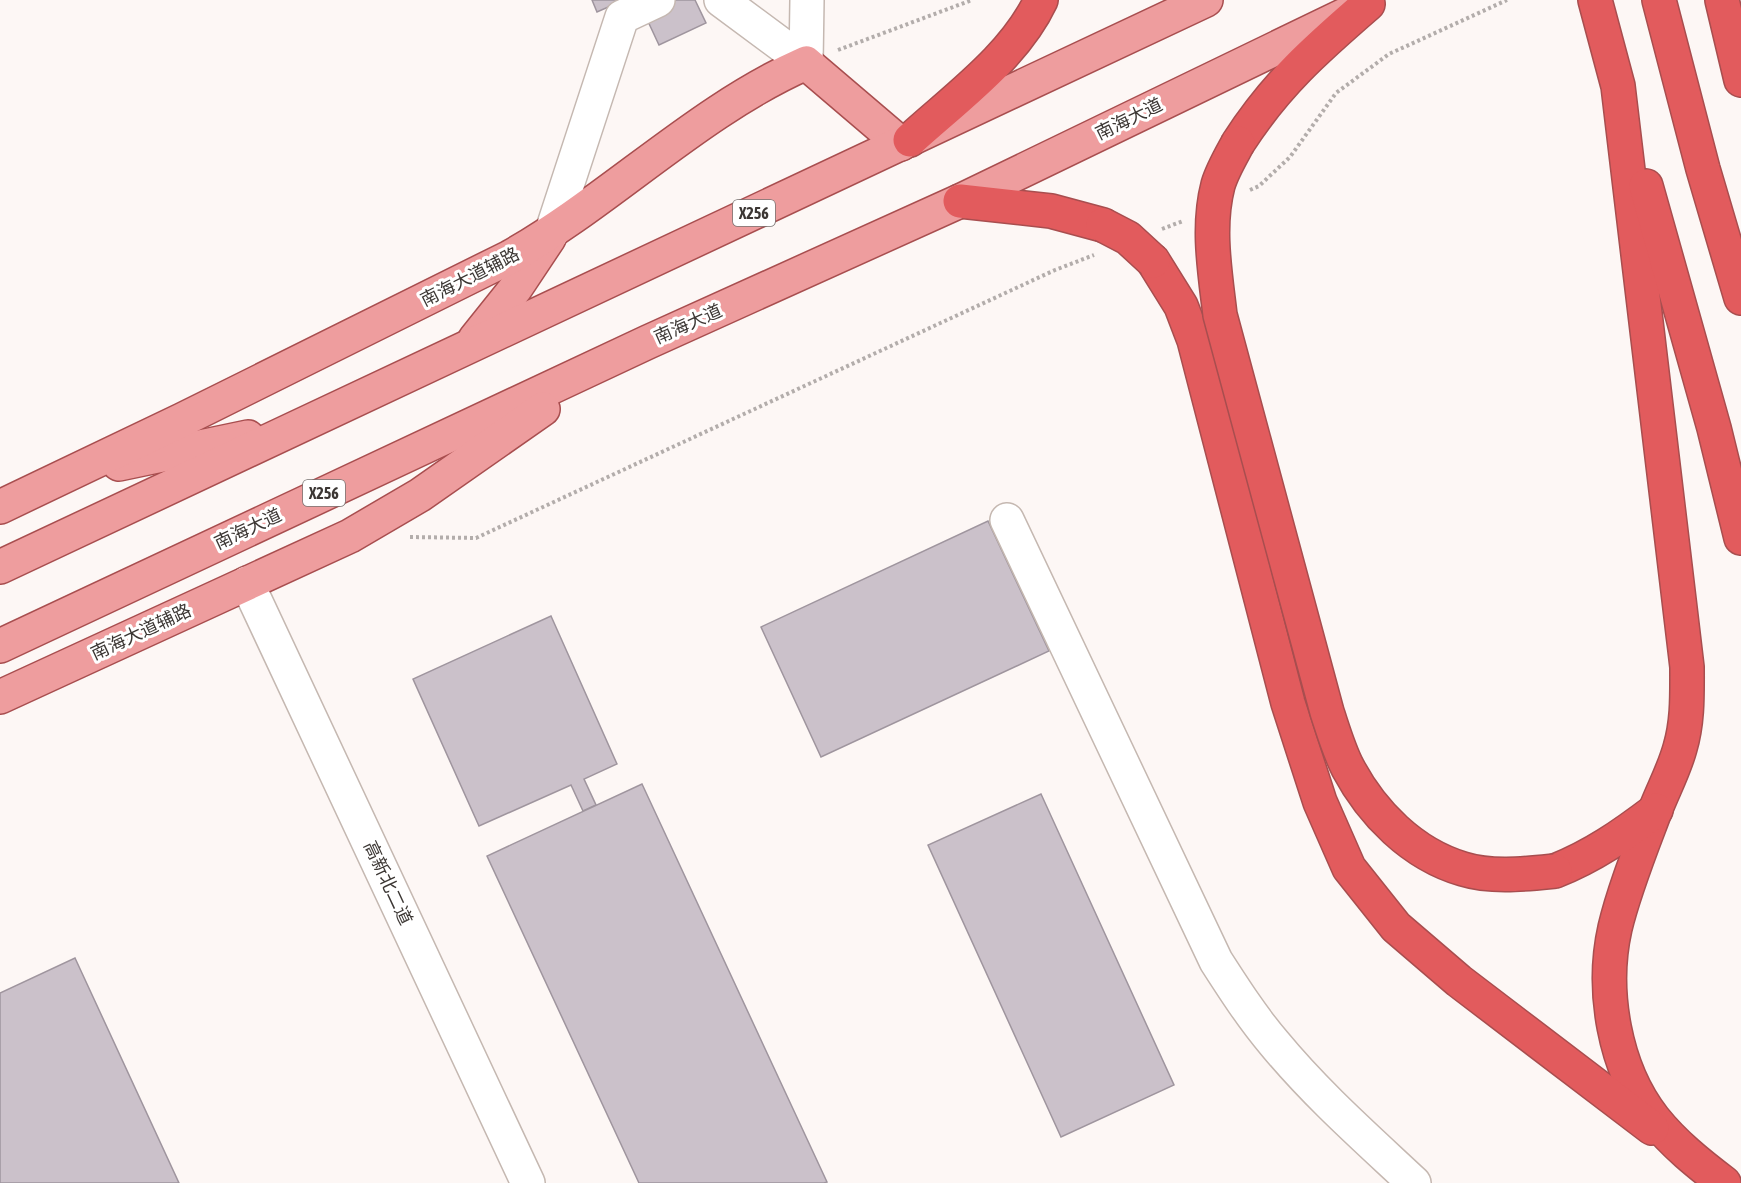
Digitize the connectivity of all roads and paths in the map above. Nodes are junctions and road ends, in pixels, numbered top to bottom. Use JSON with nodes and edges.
{"nodes":[{"id":1,"x":658,"y":0,"type":"edge"},
{"id":2,"x":721,"y":0,"type":"edge"},
{"id":3,"x":757,"y":0,"type":"edge"},
{"id":4,"x":807,"y":0,"type":"edge"},
{"id":5,"x":972,"y":0,"type":"edge"},
{"id":6,"x":1041,"y":0,"type":"edge"},
{"id":7,"x":1206,"y":0,"type":"edge"},
{"id":8,"x":1507,"y":0,"type":"edge"},
{"id":9,"x":1595,"y":0,"type":"edge"},
{"id":10,"x":1659,"y":0,"type":"edge"},
{"id":11,"x":1722,"y":0,"type":"edge"},
{"id":12,"x":1372,"y":2,"type":"edge"},
{"id":13,"x":776,"y":40,"type":"junction"},
{"id":14,"x":806,"y":63,"type":"junction"},
{"id":15,"x":1741,"y":80,"type":"edge"},
{"id":16,"x":1618,"y":86,"type":"junction"},
{"id":17,"x":906,"y":142,"type":"junction"},
{"id":18,"x":1249,"y":191,"type":"dead end"},
{"id":19,"x":960,"y":201,"type":"junction"},
{"id":20,"x":1187,"y":219,"type":"dead end"},
{"id":21,"x":551,"y":234,"type":"junction"},
{"id":22,"x":1101,"y":239,"type":"junction"},
{"id":23,"x":1153,"y":246,"type":"junction"},
{"id":24,"x":1741,"y":298,"type":"edge"},
{"id":25,"x":648,"y":342,"type":"junction"},
{"id":26,"x":469,"y":346,"type":"junction"},
{"id":27,"x":303,"y":426,"type":"junction"},
{"id":28,"x":71,"y":474,"type":"junction"},
{"id":29,"x":0,"y":507,"type":"edge"},
{"id":30,"x":1007,"y":520,"type":"dead end"},
{"id":31,"x":408,"y":537,"type":"dead end"},
{"id":32,"x":1741,"y":538,"type":"edge"},
{"id":33,"x":0,"y":567,"type":"edge"},
{"id":34,"x":247,"y":583,"type":"junction"},
{"id":35,"x":0,"y":646,"type":"edge"},
{"id":36,"x":0,"y":697,"type":"edge"},
{"id":37,"x":1656,"y":810,"type":"junction"},
{"id":38,"x":1695,"y":1161,"type":"junction"},
{"id":39,"x":528,"y":1183,"type":"edge"},
{"id":40,"x":1414,"y":1183,"type":"edge"},
{"id":41,"x":1724,"y":1183,"type":"edge"}],
"edges":[{"from":1,"to":21,"type":"street"},
{"from":2,"to":13,"type":"street"},
{"from":3,"to":13,"type":"street"},
{"from":4,"to":14,"type":"street"},
{"from":5,"to":14,"type":"path"},
{"from":6,"to":17,"type":"highway"},
{"from":7,"to":17,"type":"main road","number":"X256"},
{"from":8,"to":18,"type":"path"},
{"from":9,"to":16,"type":"highway"},
{"from":10,"to":24,"type":"highway"},
{"from":11,"to":15,"type":"highway"},
{"from":12,"to":19,"type":"main road","name":"南海大道","number":"X256"},
{"from":12,"to":37,"type":"highway","bridge":true},
{"from":13,"to":14,"type":"street"},
{"from":14,"to":17,"type":"main road"},
{"from":14,"to":21,"type":"main road","name":"南海大道辅路"},
{"from":16,"to":32,"type":"highway"},
{"from":16,"to":37,"type":"highway"},
{"from":17,"to":26,"type":"main road","number":"X256"},
{"from":19,"to":22,"type":"highway"},
{"from":19,"to":25,"type":"main road","name":"南海大道","number":"X256"},
{"from":20,"to":23,"type":"path"},
{"from":21,"to":26,"type":"main road"},
{"from":21,"to":28,"type":"main road","name":"南海大道辅路"},
{"from":22,"to":23,"type":"highway","bridge":true},
{"from":22,"to":31,"type":"path"},
{"from":23,"to":38,"type":"highway"},
{"from":25,"to":34,"type":"main road","name":"南海大道辅路"},
{"from":25,"to":35,"type":"main road","name":"南海大道","number":"X256"},
{"from":26,"to":27,"type":"main road","number":"X256"},
{"from":27,"to":28,"type":"main road"},
{"from":27,"to":33,"type":"main road","number":"X256"},
{"from":28,"to":29,"type":"main road","name":"南海大道辅路"},
{"from":30,"to":40,"type":"street"},
{"from":34,"to":36,"type":"main road","name":"南海大道辅路"},
{"from":34,"to":39,"type":"street","name":"高新北二道"},
{"from":37,"to":38,"type":"highway"},
{"from":38,"to":41,"type":"highway"}]}
